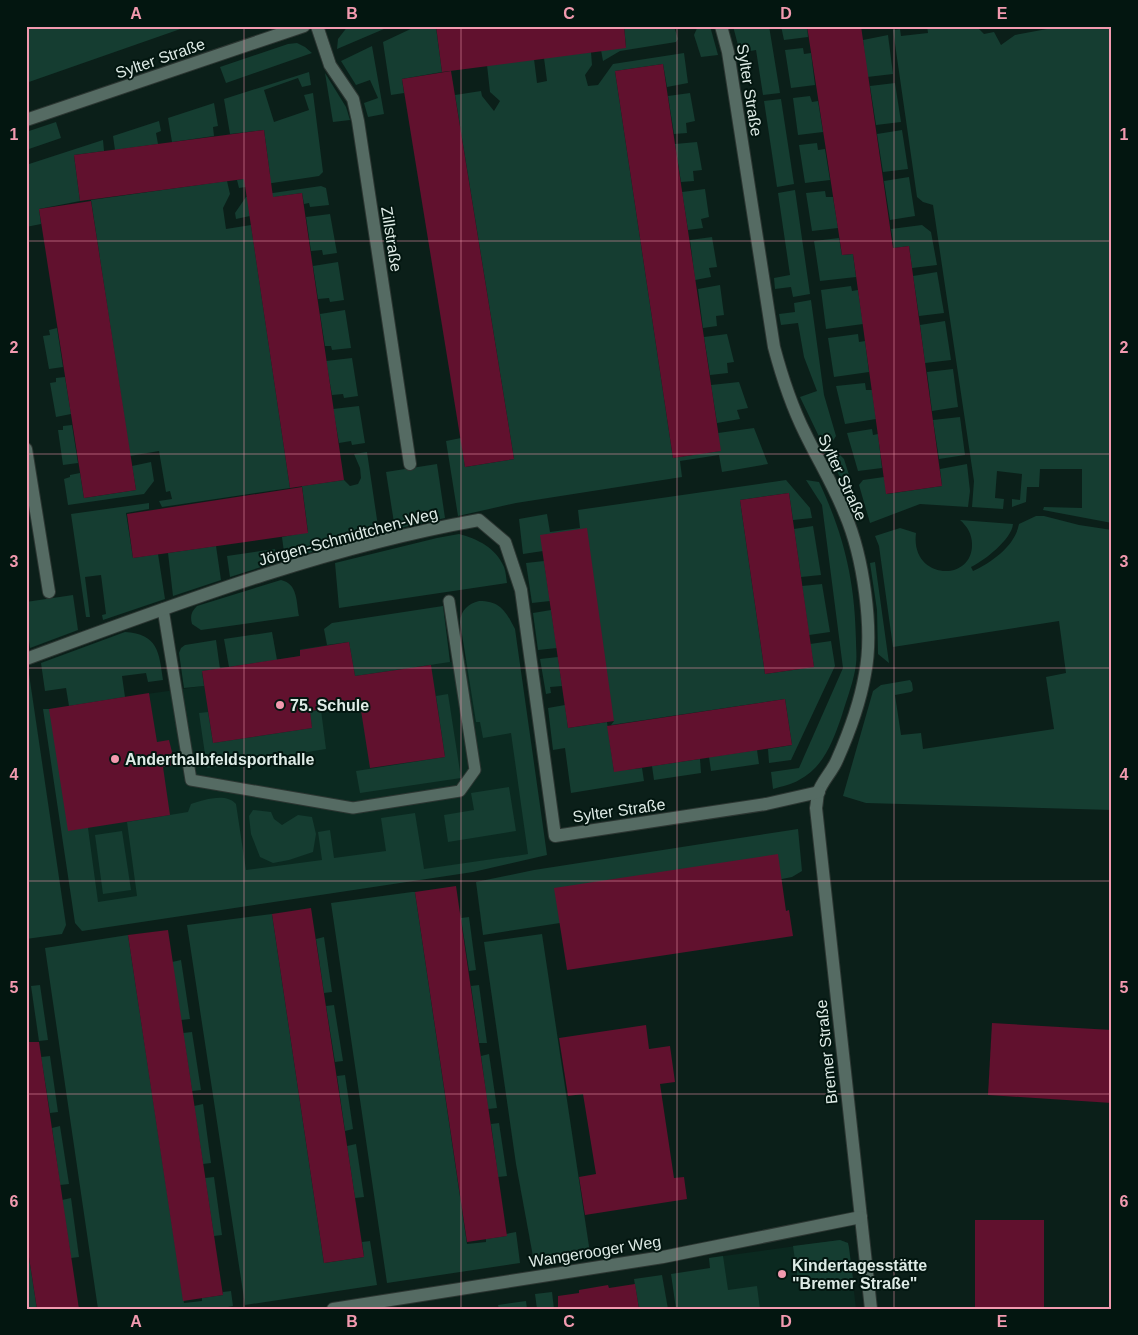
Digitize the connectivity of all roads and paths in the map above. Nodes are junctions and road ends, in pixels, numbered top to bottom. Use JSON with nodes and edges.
{"nodes":[{"id":1,"x":304,"y":26,"type":"edge"},
{"id":2,"x":316,"y":26,"type":"edge"},
{"id":3,"x":721,"y":26,"type":"edge"},
{"id":4,"x":26,"y":120,"type":"edge"},
{"id":5,"x":26,"y":449,"type":"edge"},
{"id":6,"x":410,"y":464,"type":"dead end"},
{"id":7,"x":49,"y":592,"type":"dead end"},
{"id":8,"x":449,"y":601,"type":"dead end"},
{"id":9,"x":163,"y":609,"type":"junction"},
{"id":10,"x":26,"y":659,"type":"edge"},
{"id":11,"x":818,"y":792,"type":"junction"},
{"id":12,"x":555,"y":836,"type":"joint"},
{"id":13,"x":861,"y":1217,"type":"junction"},
{"id":14,"x":334,"y":1309,"type":"edge"},
{"id":15,"x":872,"y":1309,"type":"edge"}],
"edges":[{"from":1,"to":4,"type":"street","name":"Sylter Straße"},
{"from":2,"to":6,"type":"street","name":"Zillstraße"},
{"from":3,"to":11,"type":"street","name":"Sylter Straße"},
{"from":5,"to":7,"type":"street"},
{"from":8,"to":9,"type":"lane"},
{"from":9,"to":10,"type":"street","name":"Jörgen-Schmidtchen-Weg"},
{"from":9,"to":12,"type":"street","name":"Jörgen-Schmidtchen-Weg"},
{"from":11,"to":12,"type":"street","name":"Sylter Straße"},
{"from":11,"to":13,"type":"street","name":"Bremer Straße"},
{"from":13,"to":14,"type":"street","name":"Wangerooger Weg"},
{"from":13,"to":15,"type":"street","name":"Bremer Straße"}]}
